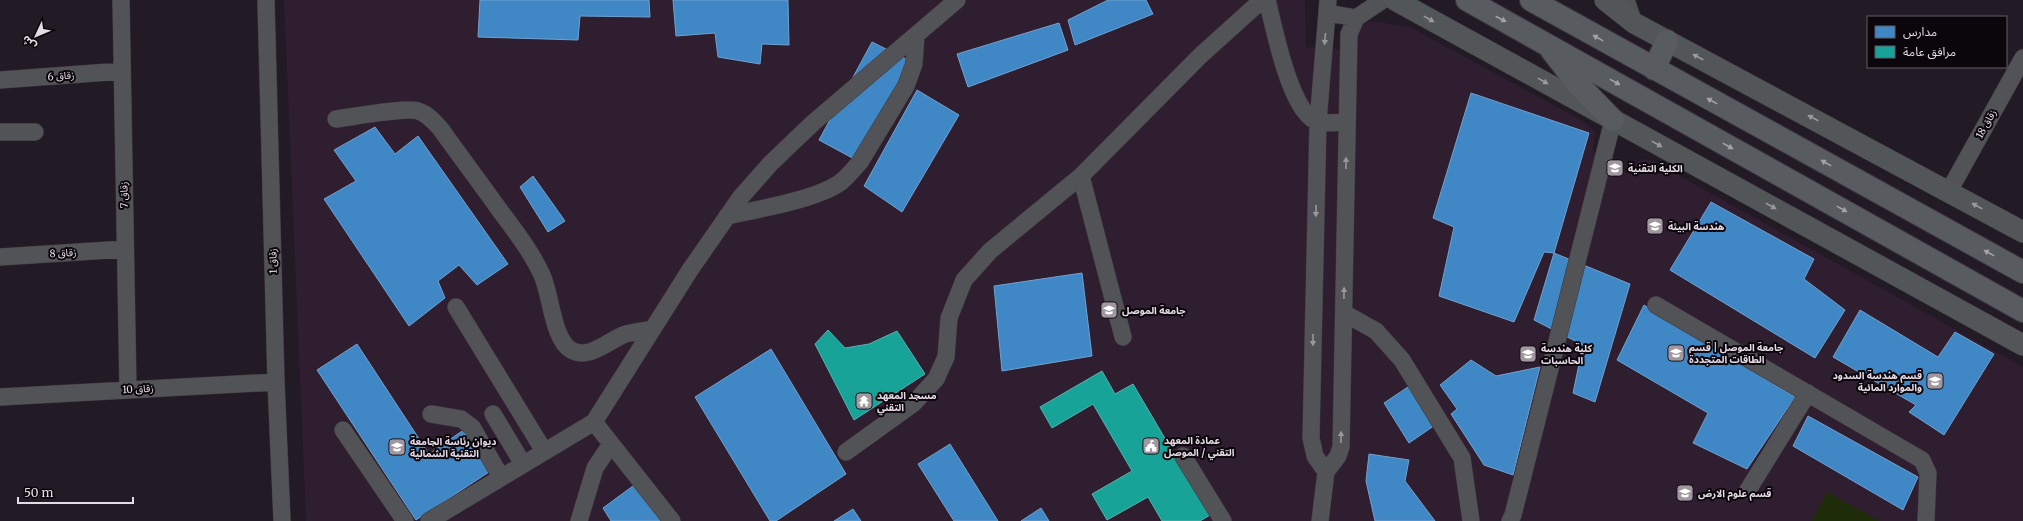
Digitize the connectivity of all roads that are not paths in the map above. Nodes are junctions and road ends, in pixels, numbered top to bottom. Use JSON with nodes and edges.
{"nodes":[{"id":1,"x":121,"y":0,"type":"edge"},
{"id":2,"x":266,"y":0,"type":"edge"},
{"id":3,"x":957,"y":0,"type":"edge"},
{"id":4,"x":1262,"y":0,"type":"edge"},
{"id":5,"x":1267,"y":0,"type":"edge"},
{"id":6,"x":1383,"y":0,"type":"edge"},
{"id":7,"x":1395,"y":0,"type":"edge"},
{"id":8,"x":1467,"y":0,"type":"edge"},
{"id":9,"x":1531,"y":0,"type":"edge"},
{"id":10,"x":1605,"y":0,"type":"edge"},
{"id":11,"x":1626,"y":0,"type":"edge"},
{"id":12,"x":1328,"y":7,"type":"edge"},
{"id":13,"x":1356,"y":18,"type":"junction"},
{"id":14,"x":1634,"y":23,"type":"junction"},
{"id":15,"x":916,"y":35,"type":"junction"},
{"id":16,"x":1667,"y":41,"type":"junction"},
{"id":17,"x":1547,"y":44,"type":"junction"},
{"id":18,"x":2022,"y":60,"type":"edge"},
{"id":19,"x":1654,"y":69,"type":"junction"},
{"id":20,"x":122,"y":71,"type":"junction"},
{"id":21,"x":0,"y":80,"type":"edge"},
{"id":22,"x":336,"y":119,"type":"dead end"},
{"id":23,"x":1614,"y":120,"type":"junction"},
{"id":24,"x":1318,"y":122,"type":"junction"},
{"id":25,"x":1346,"y":122,"type":"junction"},
{"id":26,"x":0,"y":132,"type":"edge"},
{"id":27,"x":36,"y":132,"type":"dead end"},
{"id":28,"x":1081,"y":176,"type":"junction"},
{"id":29,"x":1949,"y":191,"type":"junction"},
{"id":30,"x":727,"y":216,"type":"junction"},
{"id":31,"x":2023,"y":232,"type":"edge"},
{"id":32,"x":125,"y":249,"type":"junction"},
{"id":33,"x":0,"y":257,"type":"edge"},
{"id":34,"x":2023,"y":272,"type":"edge"},
{"id":35,"x":1656,"y":305,"type":"dead end"},
{"id":36,"x":456,"y":307,"type":"dead end"},
{"id":37,"x":2023,"y":311,"type":"edge"},
{"id":38,"x":1344,"y":313,"type":"junction"},
{"id":39,"x":653,"y":329,"type":"junction"},
{"id":40,"x":1123,"y":337,"type":"dead end"},
{"id":41,"x":2023,"y":345,"type":"edge"},
{"id":42,"x":276,"y":382,"type":"junction"},
{"id":43,"x":128,"y":390,"type":"junction"},
{"id":44,"x":1808,"y":393,"type":"junction"},
{"id":45,"x":0,"y":397,"type":"edge"},
{"id":46,"x":431,"y":414,"type":"dead end"},
{"id":47,"x":492,"y":414,"type":"dead end"},
{"id":48,"x":594,"y":422,"type":"junction"},
{"id":49,"x":343,"y":430,"type":"dead end"},
{"id":50,"x":611,"y":444,"type":"junction"},
{"id":51,"x":544,"y":451,"type":"junction"},
{"id":52,"x":846,"y":452,"type":"dead end"},
{"id":53,"x":1183,"y":456,"type":"dead end"},
{"id":54,"x":523,"y":464,"type":"junction"},
{"id":55,"x":1326,"y":472,"type":"junction"},
{"id":56,"x":500,"y":477,"type":"junction"},
{"id":57,"x":1748,"y":490,"type":"dead end"},
{"id":58,"x":282,"y":521,"type":"edge"},
{"id":59,"x":405,"y":521,"type":"edge"},
{"id":60,"x":429,"y":521,"type":"edge"},
{"id":61,"x":579,"y":521,"type":"edge"},
{"id":62,"x":672,"y":521,"type":"edge"},
{"id":63,"x":1224,"y":521,"type":"edge"},
{"id":64,"x":1320,"y":521,"type":"edge"},
{"id":65,"x":1471,"y":521,"type":"edge"},
{"id":66,"x":1510,"y":521,"type":"edge"},
{"id":67,"x":1926,"y":521,"type":"edge"}],
"edges":[{"from":1,"to":20,"type":"street","name":"زقاق 7"},
{"from":2,"to":42,"type":"street","name":"زقاق 1"},
{"from":3,"to":15,"type":"street"},
{"from":4,"to":28,"type":"street"},
{"from":5,"to":24,"type":"street"},
{"from":6,"to":13,"type":"street"},
{"from":7,"to":23,"type":"main road","one_way":true},
{"from":8,"to":17,"type":"highway","one_way":true},
{"from":19,"to":9,"type":"highway","one_way":true},
{"from":10,"to":14,"type":"main road"},
{"from":11,"to":14,"type":"street"},
{"from":12,"to":13,"type":"street"},
{"from":12,"to":24,"type":"street","one_way":true},
{"from":13,"to":25,"type":"street"},
{"from":14,"to":16,"type":"main road"},
{"from":15,"to":30,"type":"street"},
{"from":15,"to":30,"type":"street"},
{"from":16,"to":19,"type":"highway"},
{"from":29,"to":16,"type":"main road","one_way":true},
{"from":17,"to":23,"type":"highway"},
{"from":17,"to":37,"type":"highway","one_way":true},
{"from":18,"to":29,"type":"street","name":"زقاق 18"},
{"from":34,"to":19,"type":"highway","one_way":true},
{"from":20,"to":21,"type":"street","name":"زقاق 6"},
{"from":20,"to":32,"type":"street","name":"زقاق 7"},
{"from":22,"to":39,"type":"street"},
{"from":23,"to":41,"type":"main road","one_way":true},
{"from":23,"to":66,"type":"street"},
{"from":24,"to":25,"type":"street"},
{"from":24,"to":55,"type":"street","one_way":true},
{"from":38,"to":25,"type":"street","one_way":true},
{"from":26,"to":27,"type":"street"},
{"from":28,"to":40,"type":"street"},
{"from":28,"to":52,"type":"street"},
{"from":31,"to":29,"type":"main road","one_way":true},
{"from":30,"to":39,"type":"street"},
{"from":32,"to":33,"type":"street","name":"زقاق 8"},
{"from":32,"to":43,"type":"street","name":"زقاق 7"},
{"from":35,"to":44,"type":"street"},
{"from":36,"to":51,"type":"street"},
{"from":55,"to":38,"type":"street","one_way":true},
{"from":38,"to":65,"type":"street"},
{"from":39,"to":48,"type":"street"},
{"from":42,"to":43,"type":"street","name":"زقاق 10"},
{"from":42,"to":58,"type":"street","name":"زقاق 1"},
{"from":43,"to":45,"type":"street","name":"زقاق 10"},
{"from":44,"to":57,"type":"street"},
{"from":44,"to":67,"type":"street"},
{"from":46,"to":56,"type":"street"},
{"from":47,"to":54,"type":"street"},
{"from":48,"to":50,"type":"street"},
{"from":48,"to":51,"type":"street"},
{"from":49,"to":59,"type":"street"},
{"from":50,"to":61,"type":"street"},
{"from":50,"to":62,"type":"street"},
{"from":51,"to":54,"type":"street"},
{"from":53,"to":63,"type":"street"},
{"from":54,"to":56,"type":"street"},
{"from":55,"to":64,"type":"street"},
{"from":56,"to":60,"type":"street"}]}
